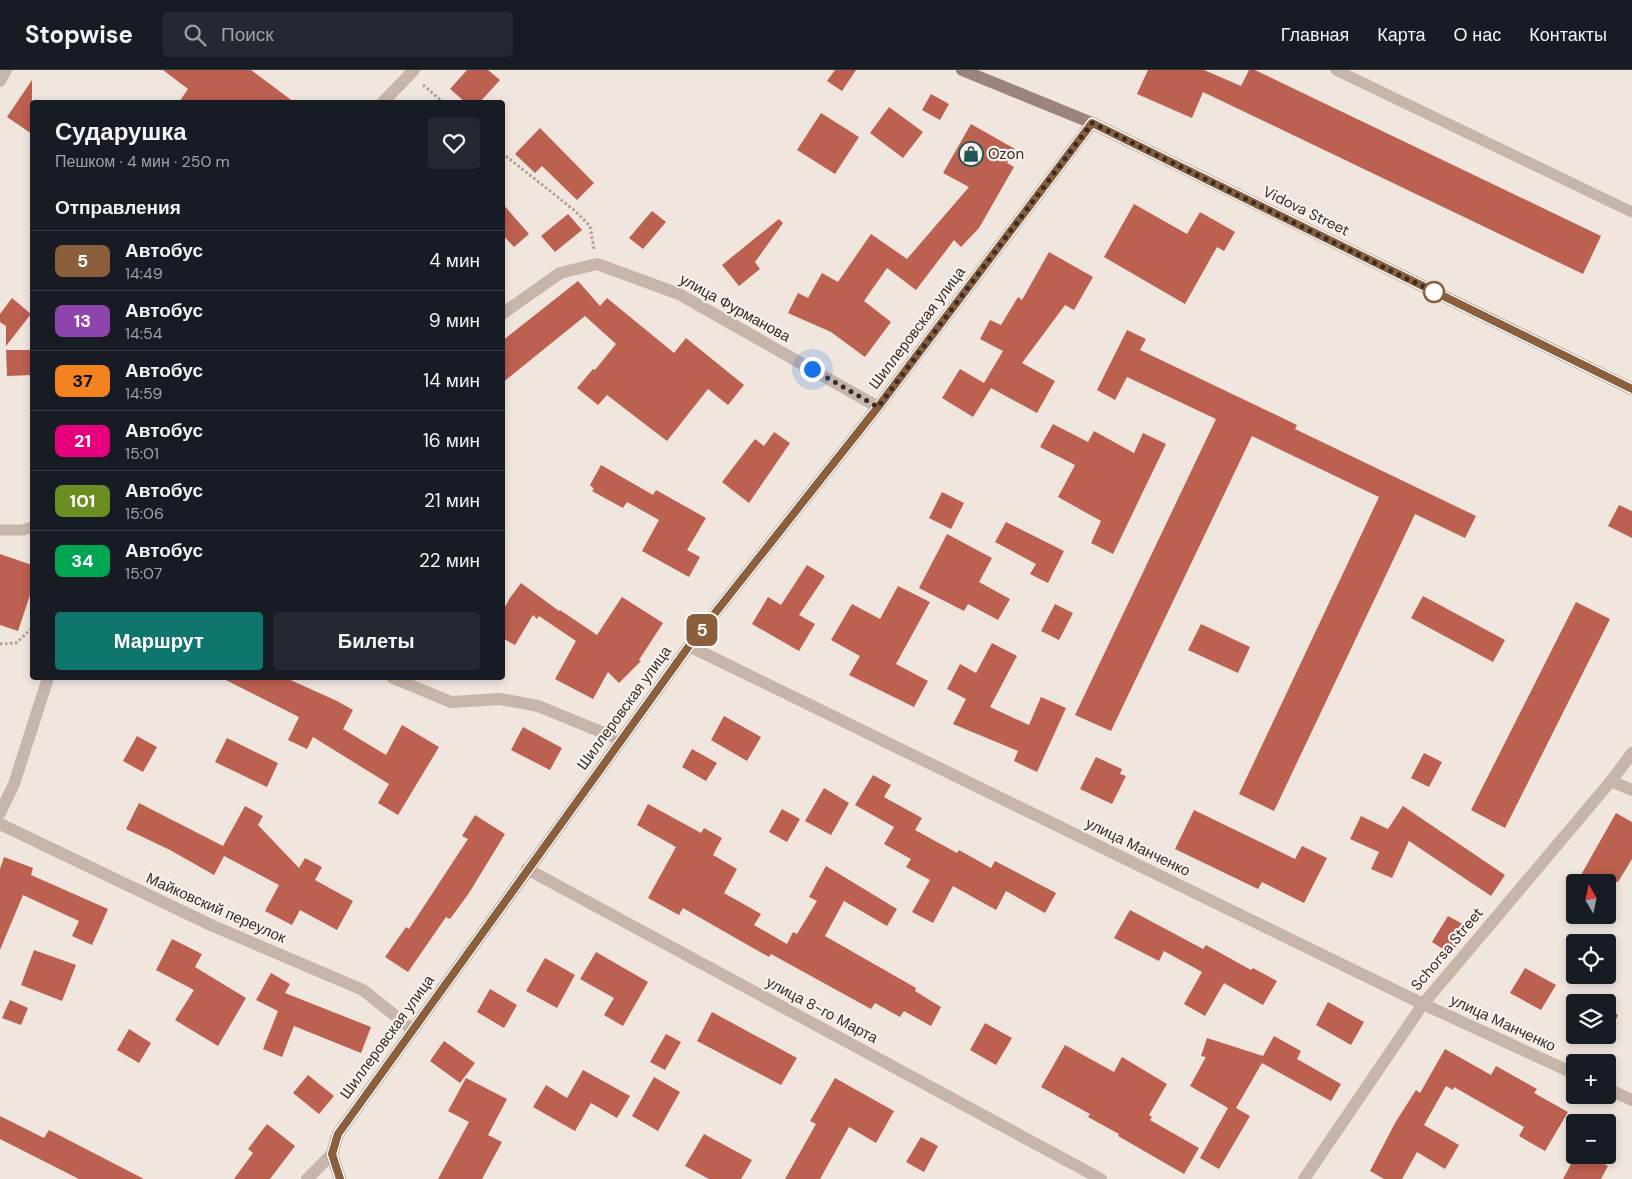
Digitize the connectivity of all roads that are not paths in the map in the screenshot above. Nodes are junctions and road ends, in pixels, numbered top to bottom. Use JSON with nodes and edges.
{"nodes":[{"id":1,"x":6,"y":70,"type":"edge"},
{"id":2,"x":962,"y":70,"type":"edge"},
{"id":3,"x":1336,"y":70,"type":"edge"},
{"id":4,"x":412,"y":72,"type":"edge"},
{"id":5,"x":0,"y":81,"type":"edge"},
{"id":6,"x":386,"y":100,"type":"edge"},
{"id":7,"x":1092,"y":123,"type":"junction"},
{"id":8,"x":1632,"y":212,"type":"edge"},
{"id":9,"x":505,"y":312,"type":"edge"},
{"id":10,"x":1632,"y":389,"type":"edge"},
{"id":11,"x":878,"y":407,"type":"junction"},
{"id":12,"x":30,"y":528,"type":"edge"},
{"id":13,"x":0,"y":530,"type":"edge"},
{"id":14,"x":689,"y":646,"type":"junction"},
{"id":15,"x":47,"y":680,"type":"edge"},
{"id":16,"x":398,"y":680,"type":"edge"},
{"id":17,"x":621,"y":740,"type":"junction"},
{"id":18,"x":1632,"y":753,"type":"edge"},
{"id":19,"x":1611,"y":781,"type":"junction"},
{"id":20,"x":1632,"y":790,"type":"edge"},
{"id":21,"x":0,"y":813,"type":"edge"},
{"id":22,"x":0,"y":824,"type":"edge"},
{"id":23,"x":527,"y":869,"type":"junction"},
{"id":24,"x":1423,"y":1004,"type":"junction"},
{"id":25,"x":413,"y":1030,"type":"junction"},
{"id":26,"x":1566,"y":1070,"type":"edge"},
{"id":27,"x":1616,"y":1093,"type":"edge"},
{"id":28,"x":1632,"y":1100,"type":"edge"},
{"id":29,"x":332,"y":1154,"type":"junction"},
{"id":30,"x":307,"y":1179,"type":"edge"},
{"id":31,"x":340,"y":1179,"type":"edge"},
{"id":32,"x":1101,"y":1179,"type":"edge"},
{"id":33,"x":1304,"y":1179,"type":"edge"}],
"edges":[{"from":1,"to":5,"type":"street"},
{"from":2,"to":7,"type":"street","name":"Vidova Street"},
{"from":3,"to":8,"type":"lane"},
{"from":4,"to":6,"type":"street"},
{"from":7,"to":10,"type":"street","name":"Vidova Street"},
{"from":7,"to":11,"type":"street","name":"Шиллеровская улица"},
{"from":9,"to":11,"type":"street","name":"улица Фурманова"},
{"from":11,"to":14,"type":"street","name":"Шиллеровская улица"},
{"from":12,"to":13,"type":"lane"},
{"from":14,"to":17,"type":"street","name":"Шиллеровская улица"},
{"from":14,"to":24,"type":"street","name":"улица Манченко"},
{"from":15,"to":21,"type":"street"},
{"from":16,"to":17,"type":"street"},
{"from":17,"to":23,"type":"street","name":"Шиллеровская улица"},
{"from":18,"to":19,"type":"street","name":"Schorsa Street"},
{"from":19,"to":20,"type":"street"},
{"from":19,"to":24,"type":"street","name":"Schorsa Street"},
{"from":22,"to":25,"type":"street","name":"Майковский переулок"},
{"from":23,"to":25,"type":"street","name":"Шиллеровская улица"},
{"from":23,"to":32,"type":"street","name":"улица 8-го Марта"},
{"from":24,"to":26,"type":"street","name":"улица Манченко"},
{"from":24,"to":33,"type":"street","name":"Schorsa Street"},
{"from":25,"to":29,"type":"street","name":"Шиллеровская улица"},
{"from":27,"to":28,"type":"street"},
{"from":29,"to":30,"type":"street","name":"Шиллеровская улица"},
{"from":29,"to":31,"type":"street"}]}
